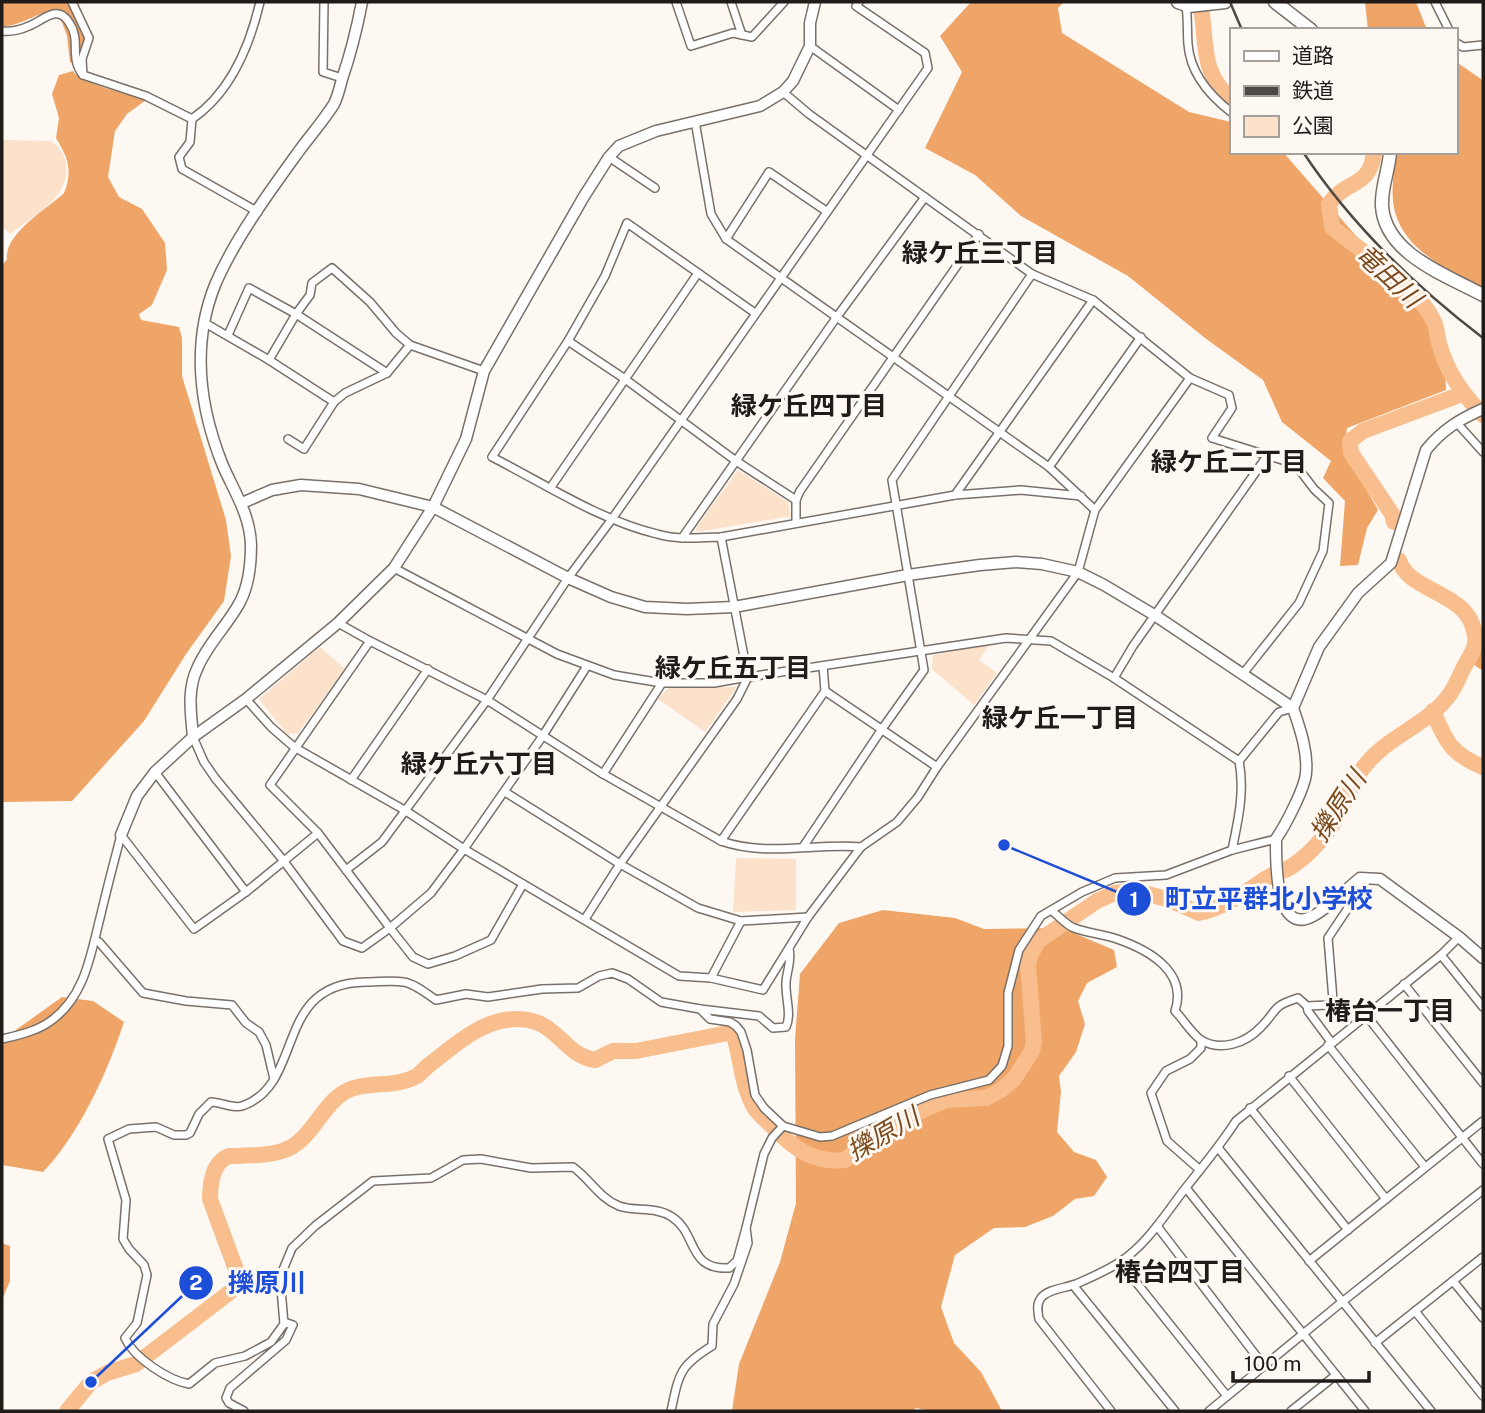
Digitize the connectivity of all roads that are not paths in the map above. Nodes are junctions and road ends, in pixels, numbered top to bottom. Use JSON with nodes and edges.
{"nodes":[{"id":1,"x":72,"y":2,"type":"edge"},
{"id":2,"x":260,"y":2,"type":"edge"},
{"id":3,"x":324,"y":2,"type":"edge"},
{"id":4,"x":362,"y":2,"type":"edge"},
{"id":5,"x":676,"y":2,"type":"edge"},
{"id":6,"x":731,"y":2,"type":"edge"},
{"id":7,"x":784,"y":2,"type":"edge"},
{"id":8,"x":813,"y":2,"type":"edge"},
{"id":9,"x":859,"y":2,"type":"edge"},
{"id":10,"x":1211,"y":2,"type":"edge"},
{"id":11,"x":1225,"y":2,"type":"edge"},
{"id":12,"x":1275,"y":2,"type":"edge"},
{"id":13,"x":1435,"y":2,"type":"edge"},
{"id":14,"x":1184,"y":4,"type":"edge"},
{"id":15,"x":1308,"y":28,"type":"edge"},
{"id":16,"x":1448,"y":28,"type":"edge"},
{"id":17,"x":2,"y":31,"type":"edge"},
{"id":18,"x":742,"y":35,"type":"junction"},
{"id":19,"x":1457,"y":43,"type":"edge"},
{"id":20,"x":1483,"y":45,"type":"edge"},
{"id":21,"x":810,"y":46,"type":"junction"},
{"id":22,"x":83,"y":75,"type":"junction"},
{"id":23,"x":342,"y":78,"type":"junction"},
{"id":24,"x":783,"y":92,"type":"junction"},
{"id":25,"x":899,"y":110,"type":"junction"},
{"id":26,"x":1230,"y":111,"type":"edge"},
{"id":27,"x":192,"y":119,"type":"junction"},
{"id":28,"x":695,"y":121,"type":"junction"},
{"id":29,"x":866,"y":154,"type":"junction"},
{"id":30,"x":1390,"y":154,"type":"edge"},
{"id":31,"x":609,"y":157,"type":"junction"},
{"id":32,"x":655,"y":188,"type":"dead end"},
{"id":33,"x":925,"y":197,"type":"junction"},
{"id":34,"x":826,"y":211,"type":"junction"},
{"id":35,"x":258,"y":212,"type":"junction"},
{"id":36,"x":979,"y":234,"type":"junction"},
{"id":37,"x":726,"y":239,"type":"junction"},
{"id":38,"x":698,"y":273,"type":"junction"},
{"id":39,"x":1032,"y":274,"type":"junction"},
{"id":40,"x":779,"y":278,"type":"junction"},
{"id":41,"x":1483,"y":295,"type":"edge"},
{"id":42,"x":1093,"y":300,"type":"junction"},
{"id":43,"x":755,"y":313,"type":"junction"},
{"id":44,"x":296,"y":314,"type":"junction"},
{"id":45,"x":836,"y":318,"type":"junction"},
{"id":46,"x":205,"y":323,"type":"junction"},
{"id":47,"x":228,"y":335,"type":"junction"},
{"id":48,"x":1141,"y":337,"type":"junction"},
{"id":49,"x":568,"y":341,"type":"junction"},
{"id":50,"x":411,"y":345,"type":"junction"},
{"id":51,"x":894,"y":358,"type":"junction"},
{"id":52,"x":269,"y":360,"type":"junction"},
{"id":53,"x":484,"y":371,"type":"junction"},
{"id":54,"x":387,"y":373,"type":"junction"},
{"id":55,"x":1190,"y":378,"type":"junction"},
{"id":56,"x":625,"y":379,"type":"junction"},
{"id":57,"x":948,"y":398,"type":"junction"},
{"id":58,"x":334,"y":402,"type":"junction"},
{"id":59,"x":1483,"y":409,"type":"edge"},
{"id":60,"x":1461,"y":419,"type":"junction"},
{"id":61,"x":681,"y":420,"type":"junction"},
{"id":62,"x":998,"y":432,"type":"junction"},
{"id":63,"x":288,"y":439,"type":"dead end"},
{"id":64,"x":1483,"y":452,"type":"edge"},
{"id":65,"x":1267,"y":456,"type":"junction"},
{"id":66,"x":736,"y":461,"type":"junction"},
{"id":67,"x":1049,"y":467,"type":"junction"},
{"id":68,"x":551,"y":487,"type":"junction"},
{"id":69,"x":955,"y":495,"type":"junction"},
{"id":70,"x":1081,"y":496,"type":"junction"},
{"id":71,"x":796,"y":500,"type":"junction"},
{"id":72,"x":242,"y":503,"type":"junction"},
{"id":73,"x":897,"y":504,"type":"junction"},
{"id":74,"x":433,"y":507,"type":"junction"},
{"id":75,"x":1095,"y":510,"type":"junction"},
{"id":76,"x":612,"y":519,"type":"junction"},
{"id":77,"x":796,"y":523,"type":"junction"},
{"id":78,"x":721,"y":537,"type":"junction"},
{"id":79,"x":682,"y":538,"type":"junction"},
{"id":80,"x":394,"y":568,"type":"junction"},
{"id":81,"x":1078,"y":572,"type":"junction"},
{"id":82,"x":908,"y":575,"type":"junction"},
{"id":83,"x":568,"y":578,"type":"junction"},
{"id":84,"x":734,"y":607,"type":"junction"},
{"id":85,"x":1156,"y":616,"type":"junction"},
{"id":86,"x":338,"y":623,"type":"junction"},
{"id":87,"x":528,"y":638,"type":"junction"},
{"id":88,"x":370,"y":641,"type":"junction"},
{"id":89,"x":1028,"y":641,"type":"junction"},
{"id":90,"x":920,"y":651,"type":"junction"},
{"id":91,"x":587,"y":666,"type":"junction"},
{"id":92,"x":823,"y":666,"type":"junction"},
{"id":93,"x":428,"y":669,"type":"junction"},
{"id":94,"x":1242,"y":675,"type":"junction"},
{"id":95,"x":748,"y":677,"type":"junction"},
{"id":96,"x":1114,"y":678,"type":"junction"},
{"id":97,"x":662,"y":683,"type":"junction"},
{"id":98,"x":825,"y":691,"type":"junction"},
{"id":99,"x":246,"y":699,"type":"junction"},
{"id":100,"x":487,"y":700,"type":"junction"},
{"id":101,"x":1293,"y":708,"type":"junction"},
{"id":102,"x":882,"y":729,"type":"junction"},
{"id":103,"x":193,"y":737,"type":"junction"},
{"id":104,"x":542,"y":737,"type":"junction"},
{"id":105,"x":294,"y":747,"type":"junction"},
{"id":106,"x":1239,"y":761,"type":"junction"},
{"id":107,"x":937,"y":767,"type":"junction"},
{"id":108,"x":155,"y":772,"type":"junction"},
{"id":109,"x":603,"y":774,"type":"junction"},
{"id":110,"x":351,"y":780,"type":"junction"},
{"id":111,"x":505,"y":792,"type":"junction"},
{"id":112,"x":661,"y":807,"type":"junction"},
{"id":113,"x":406,"y":811,"type":"junction"},
{"id":114,"x":318,"y":833,"type":"junction"},
{"id":115,"x":121,"y":835,"type":"junction"},
{"id":116,"x":1276,"y":839,"type":"junction"},
{"id":117,"x":721,"y":842,"type":"junction"},
{"id":118,"x":803,"y":847,"type":"junction"},
{"id":119,"x":861,"y":847,"type":"junction"},
{"id":120,"x":464,"y":849,"type":"junction"},
{"id":121,"x":1232,"y":850,"type":"junction"},
{"id":122,"x":283,"y":860,"type":"junction"},
{"id":123,"x":620,"y":864,"type":"junction"},
{"id":124,"x":346,"y":870,"type":"junction"},
{"id":125,"x":1369,"y":877,"type":"junction"},
{"id":126,"x":523,"y":884,"type":"junction"},
{"id":127,"x":246,"y":892,"type":"junction"},
{"id":128,"x":1052,"y":911,"type":"junction"},
{"id":129,"x":808,"y":917,"type":"junction"},
{"id":130,"x":585,"y":919,"type":"junction"},
{"id":131,"x":741,"y":921,"type":"junction"},
{"id":132,"x":390,"y":928,"type":"junction"},
{"id":133,"x":1459,"y":937,"type":"junction"},
{"id":134,"x":95,"y":941,"type":"junction"},
{"id":135,"x":789,"y":949,"type":"junction"},
{"id":136,"x":1441,"y":955,"type":"junction"},
{"id":137,"x":1483,"y":958,"type":"edge"},
{"id":138,"x":711,"y":978,"type":"junction"},
{"id":139,"x":1404,"y":984,"type":"junction"},
{"id":140,"x":1307,"y":1006,"type":"junction"},
{"id":141,"x":1483,"y":1007,"type":"edge"},
{"id":142,"x":699,"y":1009,"type":"junction"},
{"id":143,"x":1366,"y":1015,"type":"junction"},
{"id":144,"x":2,"y":1039,"type":"edge"},
{"id":145,"x":1201,"y":1040,"type":"junction"},
{"id":146,"x":1330,"y":1044,"type":"junction"},
{"id":147,"x":1289,"y":1076,"type":"junction"},
{"id":148,"x":274,"y":1079,"type":"junction"},
{"id":149,"x":1483,"y":1083,"type":"edge"},
{"id":150,"x":1250,"y":1108,"type":"junction"},
{"id":151,"x":1483,"y":1121,"type":"edge"},
{"id":152,"x":781,"y":1127,"type":"junction"},
{"id":153,"x":1464,"y":1138,"type":"junction"},
{"id":154,"x":1219,"y":1149,"type":"junction"},
{"id":155,"x":1483,"y":1164,"type":"edge"},
{"id":156,"x":1425,"y":1167,"type":"junction"},
{"id":157,"x":1200,"y":1170,"type":"junction"},
{"id":158,"x":1186,"y":1188,"type":"junction"},
{"id":159,"x":1483,"y":1190,"type":"edge"},
{"id":160,"x":1386,"y":1199,"type":"junction"},
{"id":161,"x":1157,"y":1226,"type":"junction"},
{"id":162,"x":746,"y":1228,"type":"junction"},
{"id":163,"x":1348,"y":1230,"type":"junction"},
{"id":164,"x":1483,"y":1257,"type":"edge"},
{"id":165,"x":1309,"y":1261,"type":"junction"},
{"id":166,"x":1120,"y":1262,"type":"junction"},
{"id":167,"x":1453,"y":1280,"type":"junction"},
{"id":168,"x":1073,"y":1285,"type":"junction"},
{"id":169,"x":1342,"y":1302,"type":"junction"},
{"id":170,"x":1415,"y":1311,"type":"junction"},
{"id":171,"x":1483,"y":1318,"type":"edge"},
{"id":172,"x":284,"y":1324,"type":"junction"},
{"id":173,"x":1303,"y":1334,"type":"junction"},
{"id":174,"x":1375,"y":1343,"type":"junction"},
{"id":175,"x":1264,"y":1366,"type":"junction"},
{"id":176,"x":1336,"y":1375,"type":"junction"},
{"id":177,"x":1227,"y":1396,"type":"junction"},
{"id":178,"x":1483,"y":1396,"type":"edge"},
{"id":179,"x":244,"y":1411,"type":"edge"},
{"id":180,"x":671,"y":1411,"type":"edge"},
{"id":181,"x":1111,"y":1411,"type":"edge"},
{"id":182,"x":1175,"y":1411,"type":"edge"},
{"id":183,"x":1209,"y":1411,"type":"edge"},
{"id":184,"x":1291,"y":1411,"type":"edge"},
{"id":185,"x":1365,"y":1411,"type":"edge"},
{"id":186,"x":1431,"y":1411,"type":"edge"}],
"edges":[{"from":1,"to":22,"type":"street"},
{"from":2,"to":27,"type":"street"},
{"from":3,"to":23,"type":"street"},
{"from":4,"to":23,"type":"street"},
{"from":5,"to":18,"type":"street"},
{"from":6,"to":18,"type":"street"},
{"from":7,"to":18,"type":"street"},
{"from":8,"to":21,"type":"street"},
{"from":9,"to":25,"type":"street"},
{"from":10,"to":11,"type":"highway"},
{"from":10,"to":14,"type":"highway"},
{"from":12,"to":15,"type":"highway"},
{"from":13,"to":16,"type":"street"},
{"from":14,"to":26,"type":"street"},
{"from":17,"to":22,"type":"street"},
{"from":19,"to":20,"type":"street"},
{"from":21,"to":24,"type":"street"},
{"from":21,"to":25,"type":"street"},
{"from":22,"to":27,"type":"street"},
{"from":23,"to":35,"type":"street"},
{"from":24,"to":28,"type":"street"},
{"from":24,"to":29,"type":"street"},
{"from":25,"to":29,"type":"street"},
{"from":27,"to":35,"type":"street"},
{"from":28,"to":31,"type":"street"},
{"from":28,"to":37,"type":"street"},
{"from":29,"to":33,"type":"street"},
{"from":29,"to":34,"type":"street"},
{"from":30,"to":41,"type":"highway"},
{"from":31,"to":32,"type":"street"},
{"from":31,"to":53,"type":"street"},
{"from":33,"to":36,"type":"street"},
{"from":33,"to":45,"type":"street"},
{"from":34,"to":37,"type":"street"},
{"from":34,"to":40,"type":"street"},
{"from":35,"to":46,"type":"street"},
{"from":36,"to":39,"type":"street"},
{"from":36,"to":51,"type":"street"},
{"from":37,"to":40,"type":"street"},
{"from":38,"to":43,"type":"street"},
{"from":38,"to":49,"type":"street"},
{"from":38,"to":56,"type":"street"},
{"from":39,"to":42,"type":"street"},
{"from":39,"to":57,"type":"street"},
{"from":40,"to":43,"type":"street"},
{"from":40,"to":45,"type":"street"},
{"from":42,"to":48,"type":"street"},
{"from":42,"to":62,"type":"street"},
{"from":43,"to":61,"type":"street"},
{"from":44,"to":47,"type":"street"},
{"from":44,"to":50,"type":"street"},
{"from":44,"to":52,"type":"street"},
{"from":44,"to":54,"type":"street"},
{"from":45,"to":51,"type":"street"},
{"from":45,"to":66,"type":"street"},
{"from":46,"to":47,"type":"street"},
{"from":46,"to":72,"type":"street"},
{"from":47,"to":52,"type":"street"},
{"from":48,"to":55,"type":"street"},
{"from":48,"to":67,"type":"street"},
{"from":49,"to":56,"type":"street"},
{"from":49,"to":68,"type":"street"},
{"from":50,"to":53,"type":"street"},
{"from":50,"to":54,"type":"street"},
{"from":51,"to":57,"type":"street"},
{"from":51,"to":71,"type":"street"},
{"from":52,"to":58,"type":"street"},
{"from":53,"to":74,"type":"street"},
{"from":54,"to":58,"type":"street"},
{"from":55,"to":65,"type":"street"},
{"from":55,"to":75,"type":"street"},
{"from":56,"to":61,"type":"street"},
{"from":56,"to":68,"type":"street"},
{"from":57,"to":62,"type":"street"},
{"from":57,"to":73,"type":"street"},
{"from":58,"to":63,"type":"street"},
{"from":59,"to":60,"type":"street"},
{"from":60,"to":64,"type":"street"},
{"from":60,"to":101,"type":"street"},
{"from":61,"to":66,"type":"street"},
{"from":61,"to":76,"type":"street"},
{"from":62,"to":67,"type":"street"},
{"from":62,"to":69,"type":"street"},
{"from":65,"to":85,"type":"street"},
{"from":65,"to":94,"type":"street"},
{"from":66,"to":71,"type":"street"},
{"from":66,"to":79,"type":"street"},
{"from":67,"to":70,"type":"street"},
{"from":68,"to":76,"type":"street"},
{"from":69,"to":70,"type":"street"},
{"from":69,"to":73,"type":"street"},
{"from":70,"to":75,"type":"street"},
{"from":71,"to":77,"type":"street"},
{"from":72,"to":74,"type":"street"},
{"from":72,"to":103,"type":"street"},
{"from":73,"to":77,"type":"street"},
{"from":73,"to":82,"type":"street"},
{"from":74,"to":80,"type":"street"},
{"from":74,"to":83,"type":"street"},
{"from":75,"to":81,"type":"street"},
{"from":76,"to":79,"type":"street"},
{"from":76,"to":83,"type":"street"},
{"from":77,"to":78,"type":"street"},
{"from":78,"to":79,"type":"street"},
{"from":78,"to":84,"type":"street"},
{"from":80,"to":86,"type":"street"},
{"from":80,"to":87,"type":"street"},
{"from":81,"to":82,"type":"street"},
{"from":81,"to":85,"type":"street"},
{"from":81,"to":89,"type":"street"},
{"from":82,"to":84,"type":"street"},
{"from":82,"to":90,"type":"street"},
{"from":83,"to":84,"type":"street"},
{"from":83,"to":87,"type":"street"},
{"from":84,"to":95,"type":"street"},
{"from":85,"to":94,"type":"street"},
{"from":85,"to":96,"type":"street"},
{"from":86,"to":88,"type":"street"},
{"from":86,"to":99,"type":"street"},
{"from":87,"to":91,"type":"street"},
{"from":87,"to":100,"type":"street"},
{"from":88,"to":93,"type":"street"},
{"from":88,"to":105,"type":"street"},
{"from":89,"to":90,"type":"street"},
{"from":89,"to":96,"type":"street"},
{"from":89,"to":107,"type":"street"},
{"from":90,"to":92,"type":"street"},
{"from":90,"to":102,"type":"street"},
{"from":91,"to":97,"type":"street"},
{"from":91,"to":104,"type":"street"},
{"from":92,"to":95,"type":"street"},
{"from":92,"to":98,"type":"street"},
{"from":93,"to":100,"type":"street"},
{"from":93,"to":110,"type":"street"},
{"from":94,"to":101,"type":"street"},
{"from":95,"to":97,"type":"street"},
{"from":95,"to":112,"type":"street"},
{"from":96,"to":106,"type":"street"},
{"from":97,"to":109,"type":"street"},
{"from":98,"to":102,"type":"street"},
{"from":98,"to":117,"type":"street"},
{"from":99,"to":103,"type":"street"},
{"from":99,"to":105,"type":"street"},
{"from":100,"to":104,"type":"street"},
{"from":100,"to":113,"type":"street"},
{"from":101,"to":106,"type":"street"},
{"from":101,"to":116,"type":"street"},
{"from":102,"to":107,"type":"street"},
{"from":102,"to":118,"type":"street"},
{"from":103,"to":108,"type":"street"},
{"from":103,"to":122,"type":"street"},
{"from":104,"to":109,"type":"street"},
{"from":104,"to":111,"type":"street"},
{"from":105,"to":110,"type":"street"},
{"from":105,"to":114,"type":"street"},
{"from":106,"to":121,"type":"street"},
{"from":107,"to":119,"type":"street"},
{"from":108,"to":115,"type":"street"},
{"from":108,"to":127,"type":"street"},
{"from":109,"to":112,"type":"street"},
{"from":110,"to":113,"type":"street"},
{"from":111,"to":120,"type":"street"},
{"from":111,"to":123,"type":"street"},
{"from":112,"to":117,"type":"street"},
{"from":112,"to":123,"type":"street"},
{"from":113,"to":120,"type":"street"},
{"from":113,"to":124,"type":"street"},
{"from":114,"to":122,"type":"street"},
{"from":114,"to":124,"type":"street"},
{"from":115,"to":127,"type":"street"},
{"from":115,"to":134,"type":"street"},
{"from":116,"to":121,"type":"street"},
{"from":116,"to":125,"type":"street"},
{"from":117,"to":118,"type":"street"},
{"from":118,"to":119,"type":"street"},
{"from":119,"to":129,"type":"street"},
{"from":120,"to":126,"type":"street"},
{"from":120,"to":132,"type":"street"},
{"from":121,"to":128,"type":"street"},
{"from":122,"to":127,"type":"street"},
{"from":122,"to":132,"type":"street"},
{"from":123,"to":130,"type":"street"},
{"from":123,"to":131,"type":"street"},
{"from":124,"to":132,"type":"street"},
{"from":125,"to":133,"type":"street"},
{"from":125,"to":140,"type":"street"},
{"from":126,"to":130,"type":"street"},
{"from":126,"to":132,"type":"street"},
{"from":128,"to":145,"type":"street"},
{"from":128,"to":152,"type":"street"},
{"from":129,"to":131,"type":"street"},
{"from":129,"to":135,"type":"street"},
{"from":130,"to":138,"type":"street"},
{"from":131,"to":138,"type":"street"},
{"from":133,"to":136,"type":"street"},
{"from":133,"to":137,"type":"street"},
{"from":134,"to":144,"type":"street"},
{"from":134,"to":148,"type":"street"},
{"from":135,"to":138,"type":"street"},
{"from":135,"to":142,"type":"street"},
{"from":136,"to":139,"type":"street"},
{"from":136,"to":141,"type":"street"},
{"from":139,"to":143,"type":"street"},
{"from":139,"to":149,"type":"street"},
{"from":140,"to":145,"type":"street"},
{"from":140,"to":146,"type":"street"},
{"from":142,"to":148,"type":"street"},
{"from":142,"to":152,"type":"street"},
{"from":143,"to":146,"type":"street"},
{"from":143,"to":153,"type":"street"},
{"from":145,"to":157,"type":"street"},
{"from":146,"to":147,"type":"street"},
{"from":146,"to":156,"type":"street"},
{"from":147,"to":150,"type":"street"},
{"from":147,"to":160,"type":"street"},
{"from":148,"to":172,"type":"street"},
{"from":150,"to":154,"type":"street"},
{"from":150,"to":163,"type":"street"},
{"from":151,"to":153,"type":"street"},
{"from":152,"to":162,"type":"street"},
{"from":153,"to":155,"type":"street"},
{"from":153,"to":156,"type":"street"},
{"from":154,"to":157,"type":"street"},
{"from":154,"to":165,"type":"street"},
{"from":156,"to":160,"type":"street"},
{"from":157,"to":158,"type":"street"},
{"from":158,"to":161,"type":"street"},
{"from":158,"to":173,"type":"street"},
{"from":159,"to":169,"type":"street"},
{"from":160,"to":163,"type":"street"},
{"from":161,"to":166,"type":"street"},
{"from":161,"to":175,"type":"street"},
{"from":162,"to":172,"type":"street"},
{"from":162,"to":180,"type":"street"},
{"from":163,"to":165,"type":"street"},
{"from":164,"to":167,"type":"street"},
{"from":165,"to":169,"type":"street"},
{"from":166,"to":168,"type":"street"},
{"from":166,"to":177,"type":"street"},
{"from":167,"to":170,"type":"street"},
{"from":167,"to":171,"type":"street"},
{"from":168,"to":181,"type":"street"},
{"from":168,"to":182,"type":"street"},
{"from":169,"to":173,"type":"street"},
{"from":169,"to":174,"type":"street"},
{"from":170,"to":174,"type":"street"},
{"from":170,"to":178,"type":"street"},
{"from":172,"to":179,"type":"street"},
{"from":173,"to":175,"type":"street"},
{"from":173,"to":176,"type":"street"},
{"from":174,"to":186,"type":"street"},
{"from":175,"to":177,"type":"street"},
{"from":176,"to":184,"type":"street"},
{"from":176,"to":185,"type":"street"},
{"from":177,"to":183,"type":"street"}]}
